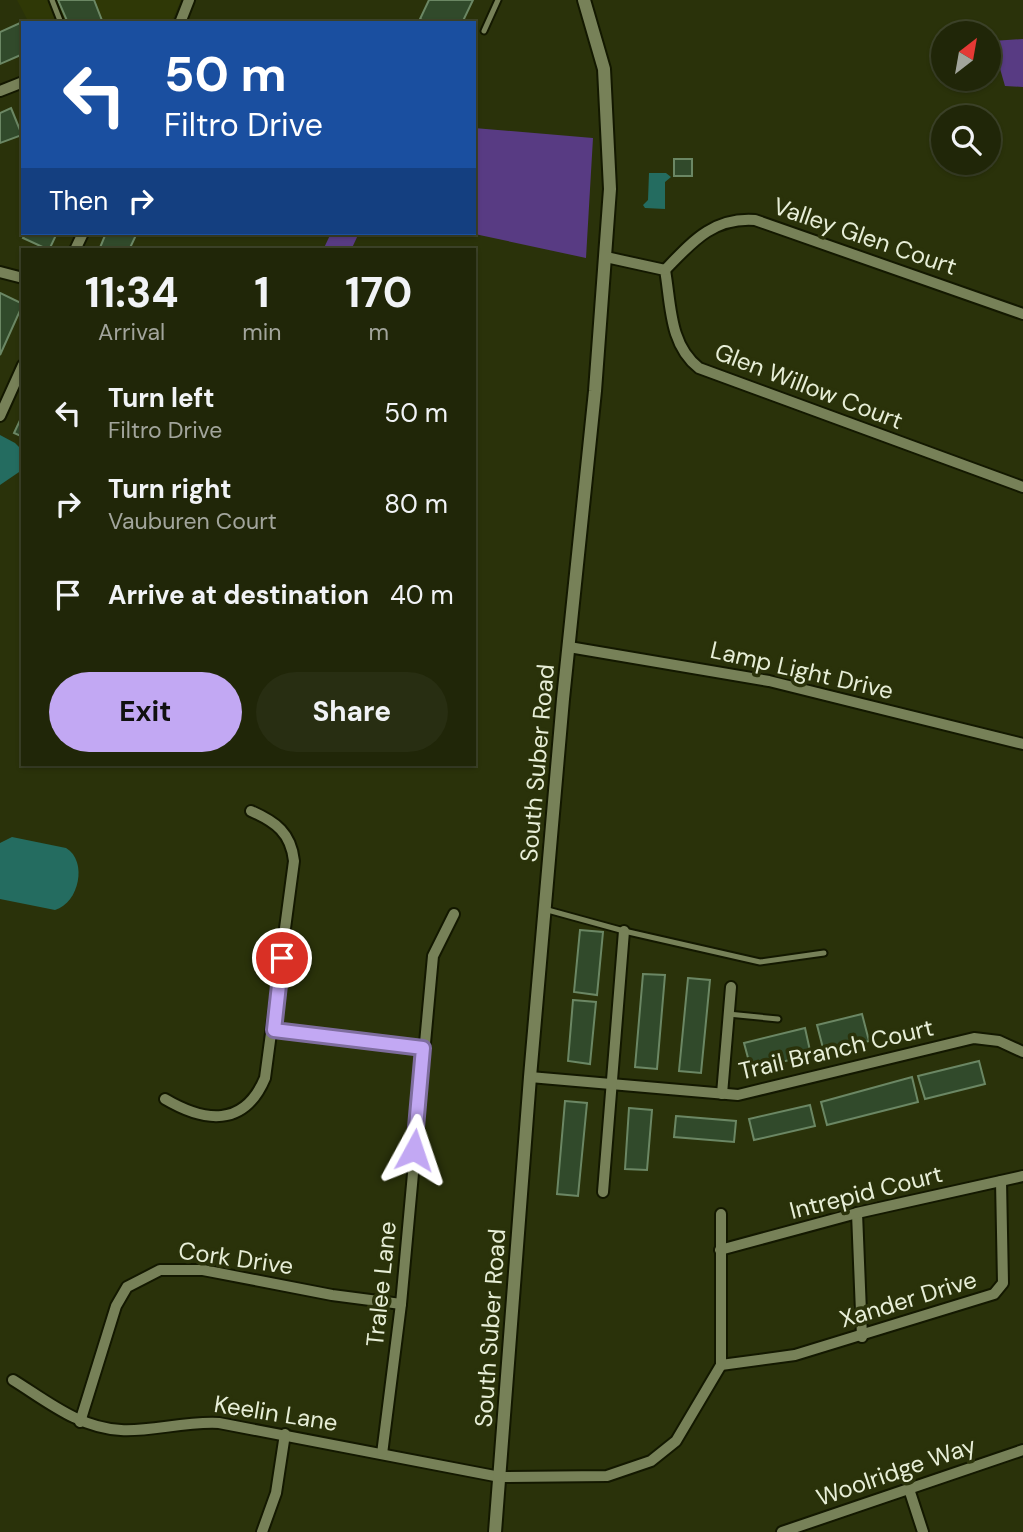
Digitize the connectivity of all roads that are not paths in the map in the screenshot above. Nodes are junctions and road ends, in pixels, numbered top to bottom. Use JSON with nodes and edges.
{"nodes":[{"id":1,"x":52,"y":0,"type":"edge"},
{"id":2,"x":189,"y":0,"type":"edge"},
{"id":3,"x":498,"y":0,"type":"edge"},
{"id":4,"x":584,"y":0,"type":"edge"},
{"id":5,"x":60,"y":21,"type":"edge"},
{"id":6,"x":181,"y":21,"type":"edge"},
{"id":7,"x":484,"y":31,"type":"dead end"},
{"id":8,"x":21,"y":83,"type":"edge"},
{"id":9,"x":0,"y":91,"type":"edge"},
{"id":10,"x":606,"y":257,"type":"junction"},
{"id":11,"x":665,"y":270,"type":"junction"},
{"id":12,"x":0,"y":272,"type":"edge"},
{"id":13,"x":21,"y":277,"type":"edge"},
{"id":14,"x":1023,"y":314,"type":"edge"},
{"id":15,"x":21,"y":368,"type":"edge"},
{"id":16,"x":4,"y":398,"type":"edge"},
{"id":17,"x":0,"y":416,"type":"edge"},
{"id":18,"x":1023,"y":487,"type":"edge"},
{"id":19,"x":569,"y":647,"type":"junction"},
{"id":20,"x":1023,"y":744,"type":"edge"},
{"id":21,"x":251,"y":811,"type":"dead end"},
{"id":22,"x":544,"y":909,"type":"junction"},
{"id":23,"x":454,"y":914,"type":"dead end"},
{"id":24,"x":624,"y":931,"type":"junction"},
{"id":25,"x":824,"y":953,"type":"dead end"},
{"id":26,"x":731,"y":987,"type":"dead end"},
{"id":27,"x":728,"y":1014,"type":"junction"},
{"id":28,"x":778,"y":1019,"type":"dead end"},
{"id":29,"x":274,"y":1030,"type":"junction"},
{"id":30,"x":423,"y":1048,"type":"junction"},
{"id":31,"x":1023,"y":1052,"type":"edge"},
{"id":32,"x":530,"y":1077,"type":"junction"},
{"id":33,"x":612,"y":1084,"type":"junction"},
{"id":34,"x":722,"y":1094,"type":"junction"},
{"id":35,"x":165,"y":1099,"type":"dead end"},
{"id":36,"x":1023,"y":1176,"type":"edge"},
{"id":37,"x":1001,"y":1181,"type":"junction"},
{"id":38,"x":603,"y":1192,"type":"dead end"},
{"id":39,"x":857,"y":1213,"type":"junction"},
{"id":40,"x":721,"y":1214,"type":"dead end"},
{"id":41,"x":720,"y":1250,"type":"junction"},
{"id":42,"x":401,"y":1304,"type":"junction"},
{"id":43,"x":862,"y":1337,"type":"junction"},
{"id":44,"x":722,"y":1365,"type":"junction"},
{"id":45,"x":13,"y":1380,"type":"dead end"},
{"id":46,"x":80,"y":1422,"type":"junction"},
{"id":47,"x":285,"y":1433,"type":"junction"},
{"id":48,"x":1023,"y":1450,"type":"edge"},
{"id":49,"x":382,"y":1454,"type":"junction"},
{"id":50,"x":500,"y":1477,"type":"junction"},
{"id":51,"x":909,"y":1489,"type":"junction"},
{"id":52,"x":262,"y":1532,"type":"edge"},
{"id":53,"x":495,"y":1532,"type":"edge"},
{"id":54,"x":782,"y":1532,"type":"edge"},
{"id":55,"x":923,"y":1532,"type":"edge"}],
"edges":[{"from":1,"to":5,"type":"lane"},
{"from":2,"to":6,"type":"street"},
{"from":3,"to":7,"type":"lane"},
{"from":4,"to":10,"type":"street","name":"South Suber Road"},
{"from":8,"to":9,"type":"street"},
{"from":10,"to":11,"type":"street"},
{"from":10,"to":19,"type":"street","name":"South Suber Road"},
{"from":11,"to":14,"type":"street","name":"Valley Glen Court"},
{"from":11,"to":18,"type":"street","name":"Glen Willow Court"},
{"from":12,"to":13,"type":"street"},
{"from":15,"to":16,"type":"street"},
{"from":16,"to":17,"type":"street"},
{"from":19,"to":20,"type":"street","name":"Lamp Light Drive"},
{"from":19,"to":22,"type":"street","name":"South Suber Road"},
{"from":21,"to":29,"type":"street"},
{"from":22,"to":24,"type":"lane"},
{"from":22,"to":32,"type":"street","name":"South Suber Road"},
{"from":23,"to":30,"type":"street","name":"Tralee Lane"},
{"from":24,"to":25,"type":"lane"},
{"from":24,"to":33,"type":"street"},
{"from":26,"to":27,"type":"street"},
{"from":27,"to":28,"type":"lane"},
{"from":27,"to":34,"type":"street"},
{"from":29,"to":30,"type":"street"},
{"from":29,"to":35,"type":"street"},
{"from":30,"to":42,"type":"street","name":"Tralee Lane"},
{"from":31,"to":34,"type":"street","name":"Trail Branch Court"},
{"from":32,"to":33,"type":"street","name":"Trail Branch Court"},
{"from":32,"to":50,"type":"street","name":"South Suber Road"},
{"from":33,"to":34,"type":"street","name":"Trail Branch Court"},
{"from":33,"to":38,"type":"street"},
{"from":36,"to":37,"type":"street","name":"Intrepid Court"},
{"from":37,"to":39,"type":"street","name":"Intrepid Court"},
{"from":37,"to":43,"type":"street","name":"Xander Drive"},
{"from":39,"to":41,"type":"street","name":"Intrepid Court"},
{"from":39,"to":43,"type":"street"},
{"from":40,"to":41,"type":"street"},
{"from":41,"to":44,"type":"street"},
{"from":42,"to":46,"type":"street","name":"Cork Drive"},
{"from":42,"to":49,"type":"street","name":"Tralee Lane"},
{"from":43,"to":44,"type":"street","name":"Xander Drive"},
{"from":44,"to":50,"type":"street","name":"Keelin Lane"},
{"from":45,"to":46,"type":"street","name":"Keelin Lane"},
{"from":46,"to":47,"type":"street","name":"Keelin Lane"},
{"from":47,"to":49,"type":"street","name":"Keelin Lane"},
{"from":47,"to":52,"type":"street"},
{"from":48,"to":51,"type":"street","name":"Woolridge Way"},
{"from":49,"to":50,"type":"street","name":"Keelin Lane"},
{"from":50,"to":53,"type":"street","name":"South Suber Road"},
{"from":51,"to":54,"type":"street","name":"Woolridge Way"},
{"from":51,"to":55,"type":"street"}]}
